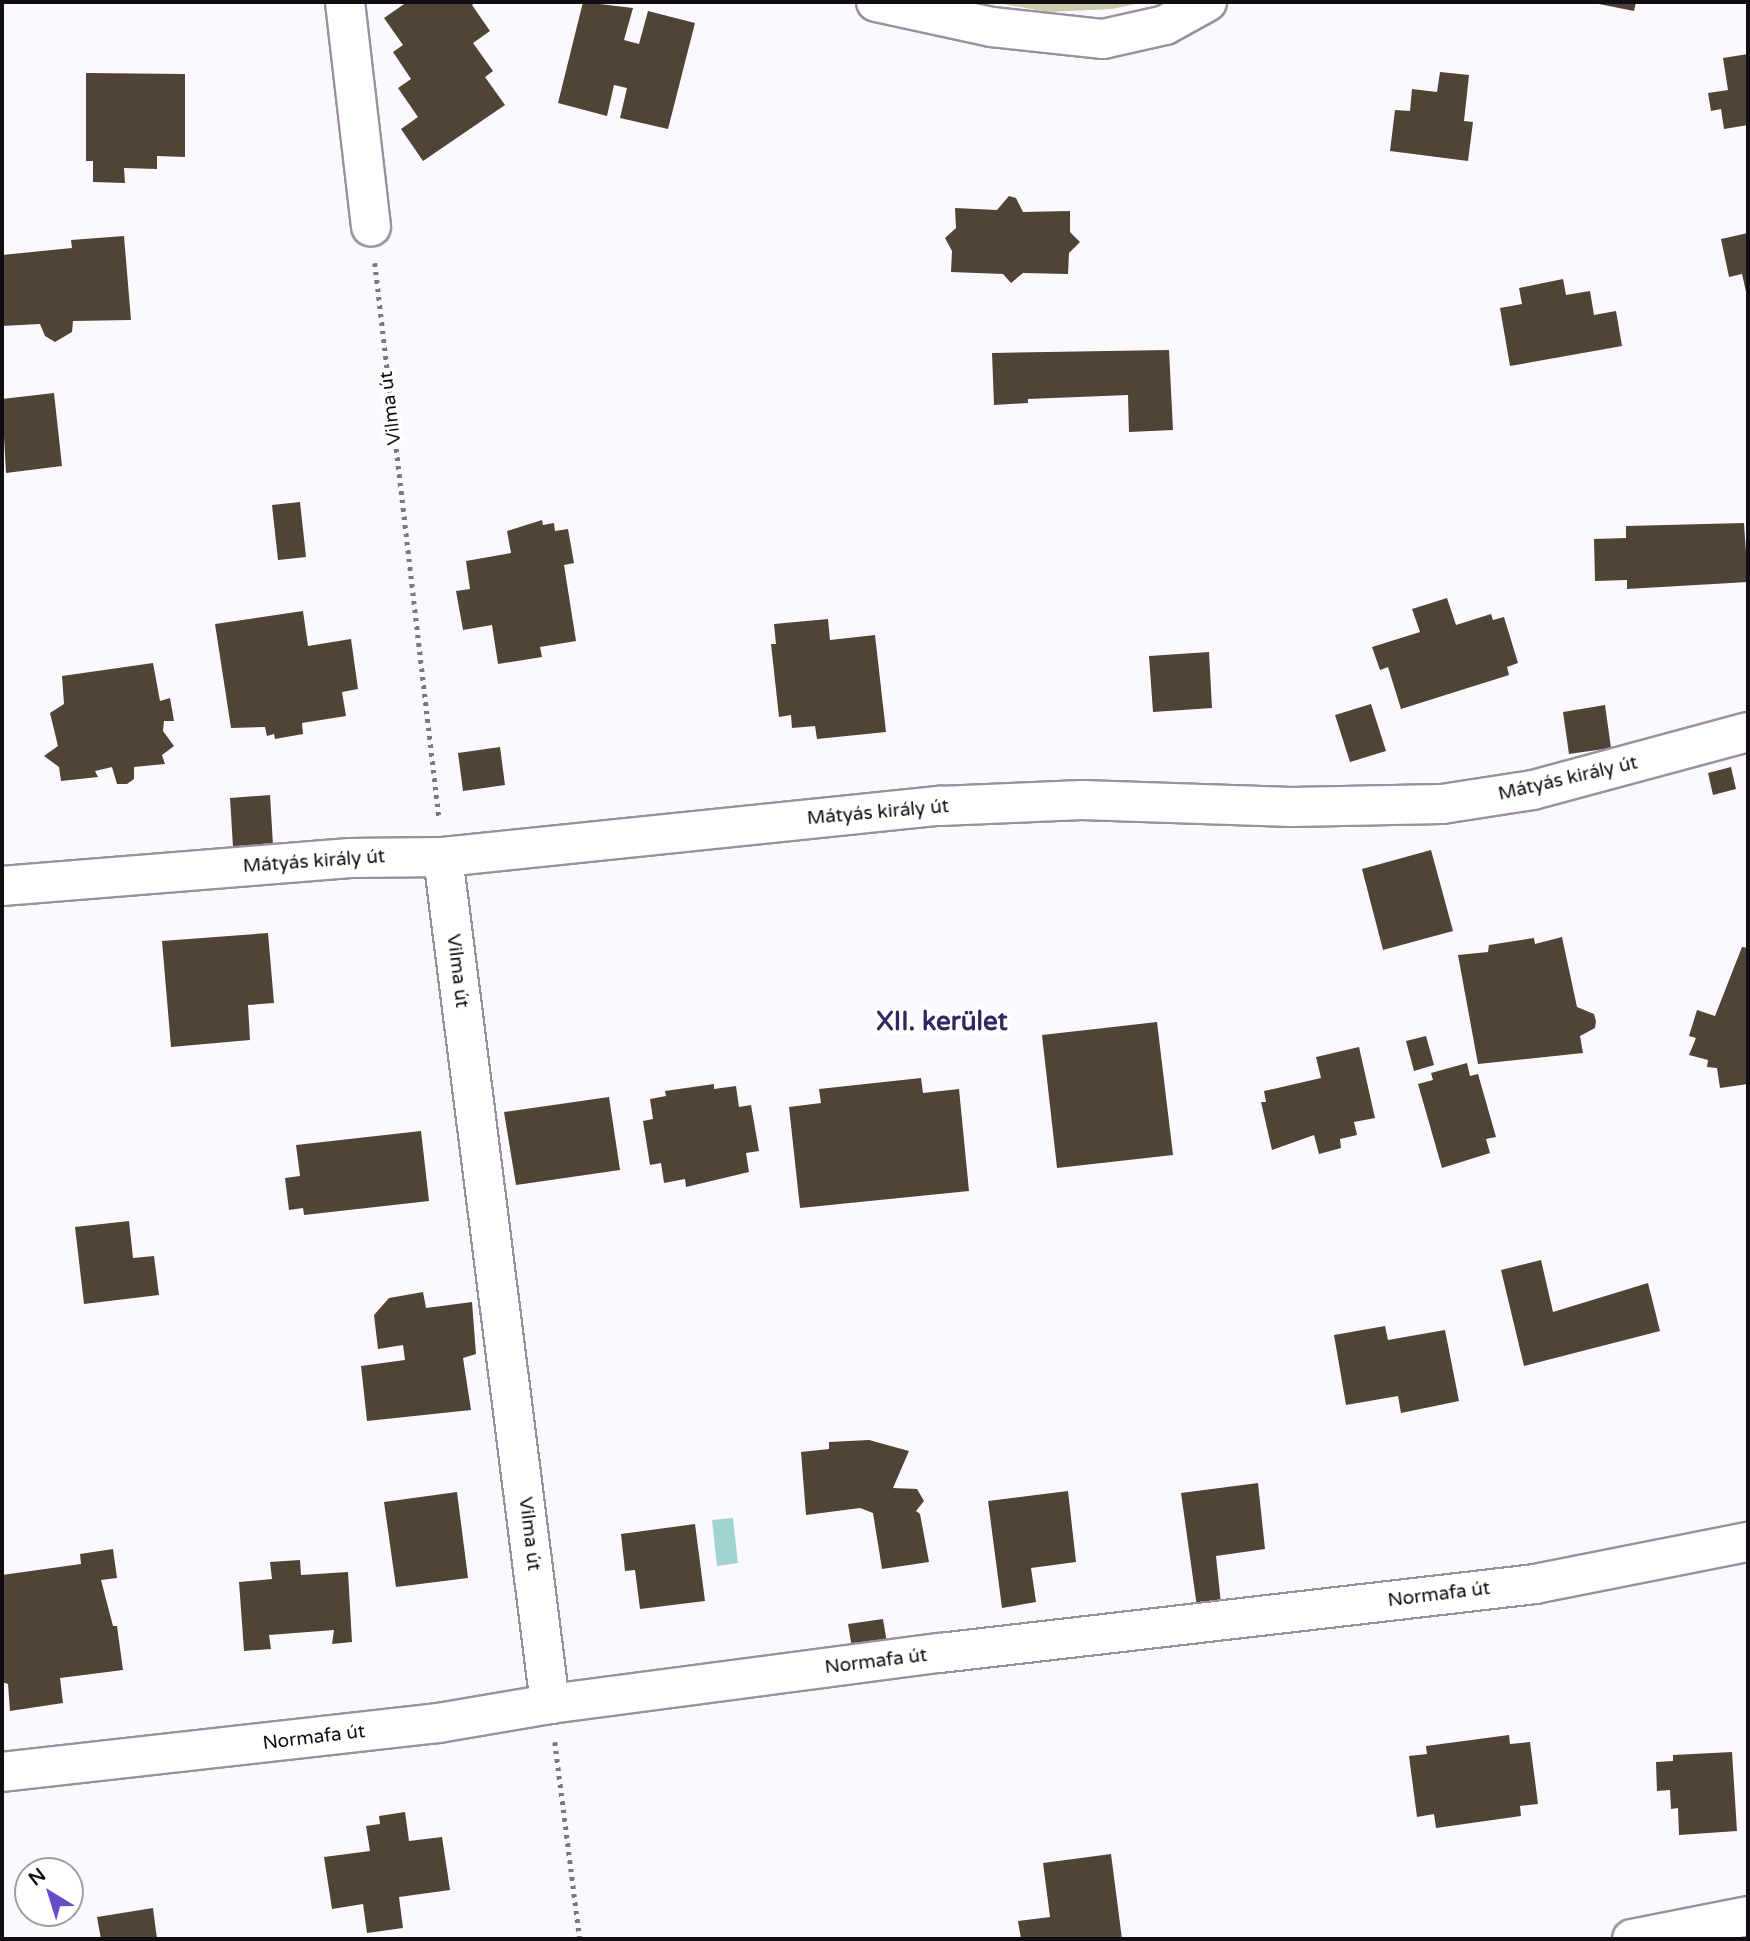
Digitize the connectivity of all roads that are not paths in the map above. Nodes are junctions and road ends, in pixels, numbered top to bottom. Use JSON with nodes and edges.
{"nodes":[{"id":1,"x":345,"y":2,"type":"edge"},
{"id":2,"x":876,"y":2,"type":"edge"},
{"id":3,"x":1207,"y":2,"type":"edge"},
{"id":4,"x":371,"y":227,"type":"road end"},
{"id":5,"x":1748,"y":732,"type":"edge"},
{"id":6,"x":443,"y":856,"type":"junction"},
{"id":7,"x":2,"y":886,"type":"edge"},
{"id":8,"x":1748,"y":1542,"type":"edge"},
{"id":9,"x":550,"y":1704,"type":"junction"},
{"id":10,"x":2,"y":1772,"type":"edge"},
{"id":11,"x":1748,"y":1916,"type":"edge"},
{"id":12,"x":1632,"y":1939,"type":"edge"}],
"edges":[{"from":1,"to":4,"type":"street"},
{"from":2,"to":3,"type":"street"},
{"from":5,"to":6,"type":"street","name":"Mátyás király út"},
{"from":6,"to":7,"type":"street","name":"Mátyás király út"},
{"from":6,"to":9,"type":"street","name":"Vilma út"},
{"from":8,"to":9,"type":"street","name":"Normafa út"},
{"from":9,"to":10,"type":"street","name":"Normafa út"},
{"from":11,"to":12,"type":"street"}]}
